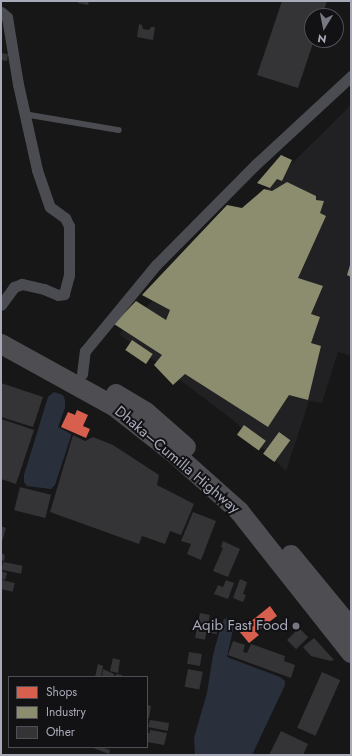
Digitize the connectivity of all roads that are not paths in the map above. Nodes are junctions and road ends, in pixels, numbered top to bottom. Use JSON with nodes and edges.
{"nodes":[{"id":1,"x":1,"y":12,"type":"edge"},
{"id":2,"x":351,"y":76,"type":"edge"},
{"id":3,"x":24,"y":114,"type":"junction"},
{"id":4,"x":120,"y":130,"type":"dead end"},
{"id":5,"x":1,"y":305,"type":"edge"},
{"id":6,"x":2,"y":342,"type":"edge"},
{"id":7,"x":82,"y":374,"type":"junction"},
{"id":8,"x":351,"y":628,"type":"edge"},
{"id":9,"x":351,"y":653,"type":"edge"}],
"edges":[{"from":1,"to":3,"type":"street"},
{"from":2,"to":7,"type":"street"},
{"from":3,"to":4,"type":"lane"},
{"from":3,"to":5,"type":"street"},
{"from":6,"to":7,"type":"highway","name":"Dhaka–Cumilla Highway"},
{"from":6,"to":9,"type":"highway","name":"Dhaka–Cumilla Highway"},
{"from":7,"to":8,"type":"highway","name":"Dhaka–Cumilla Highway"}]}
